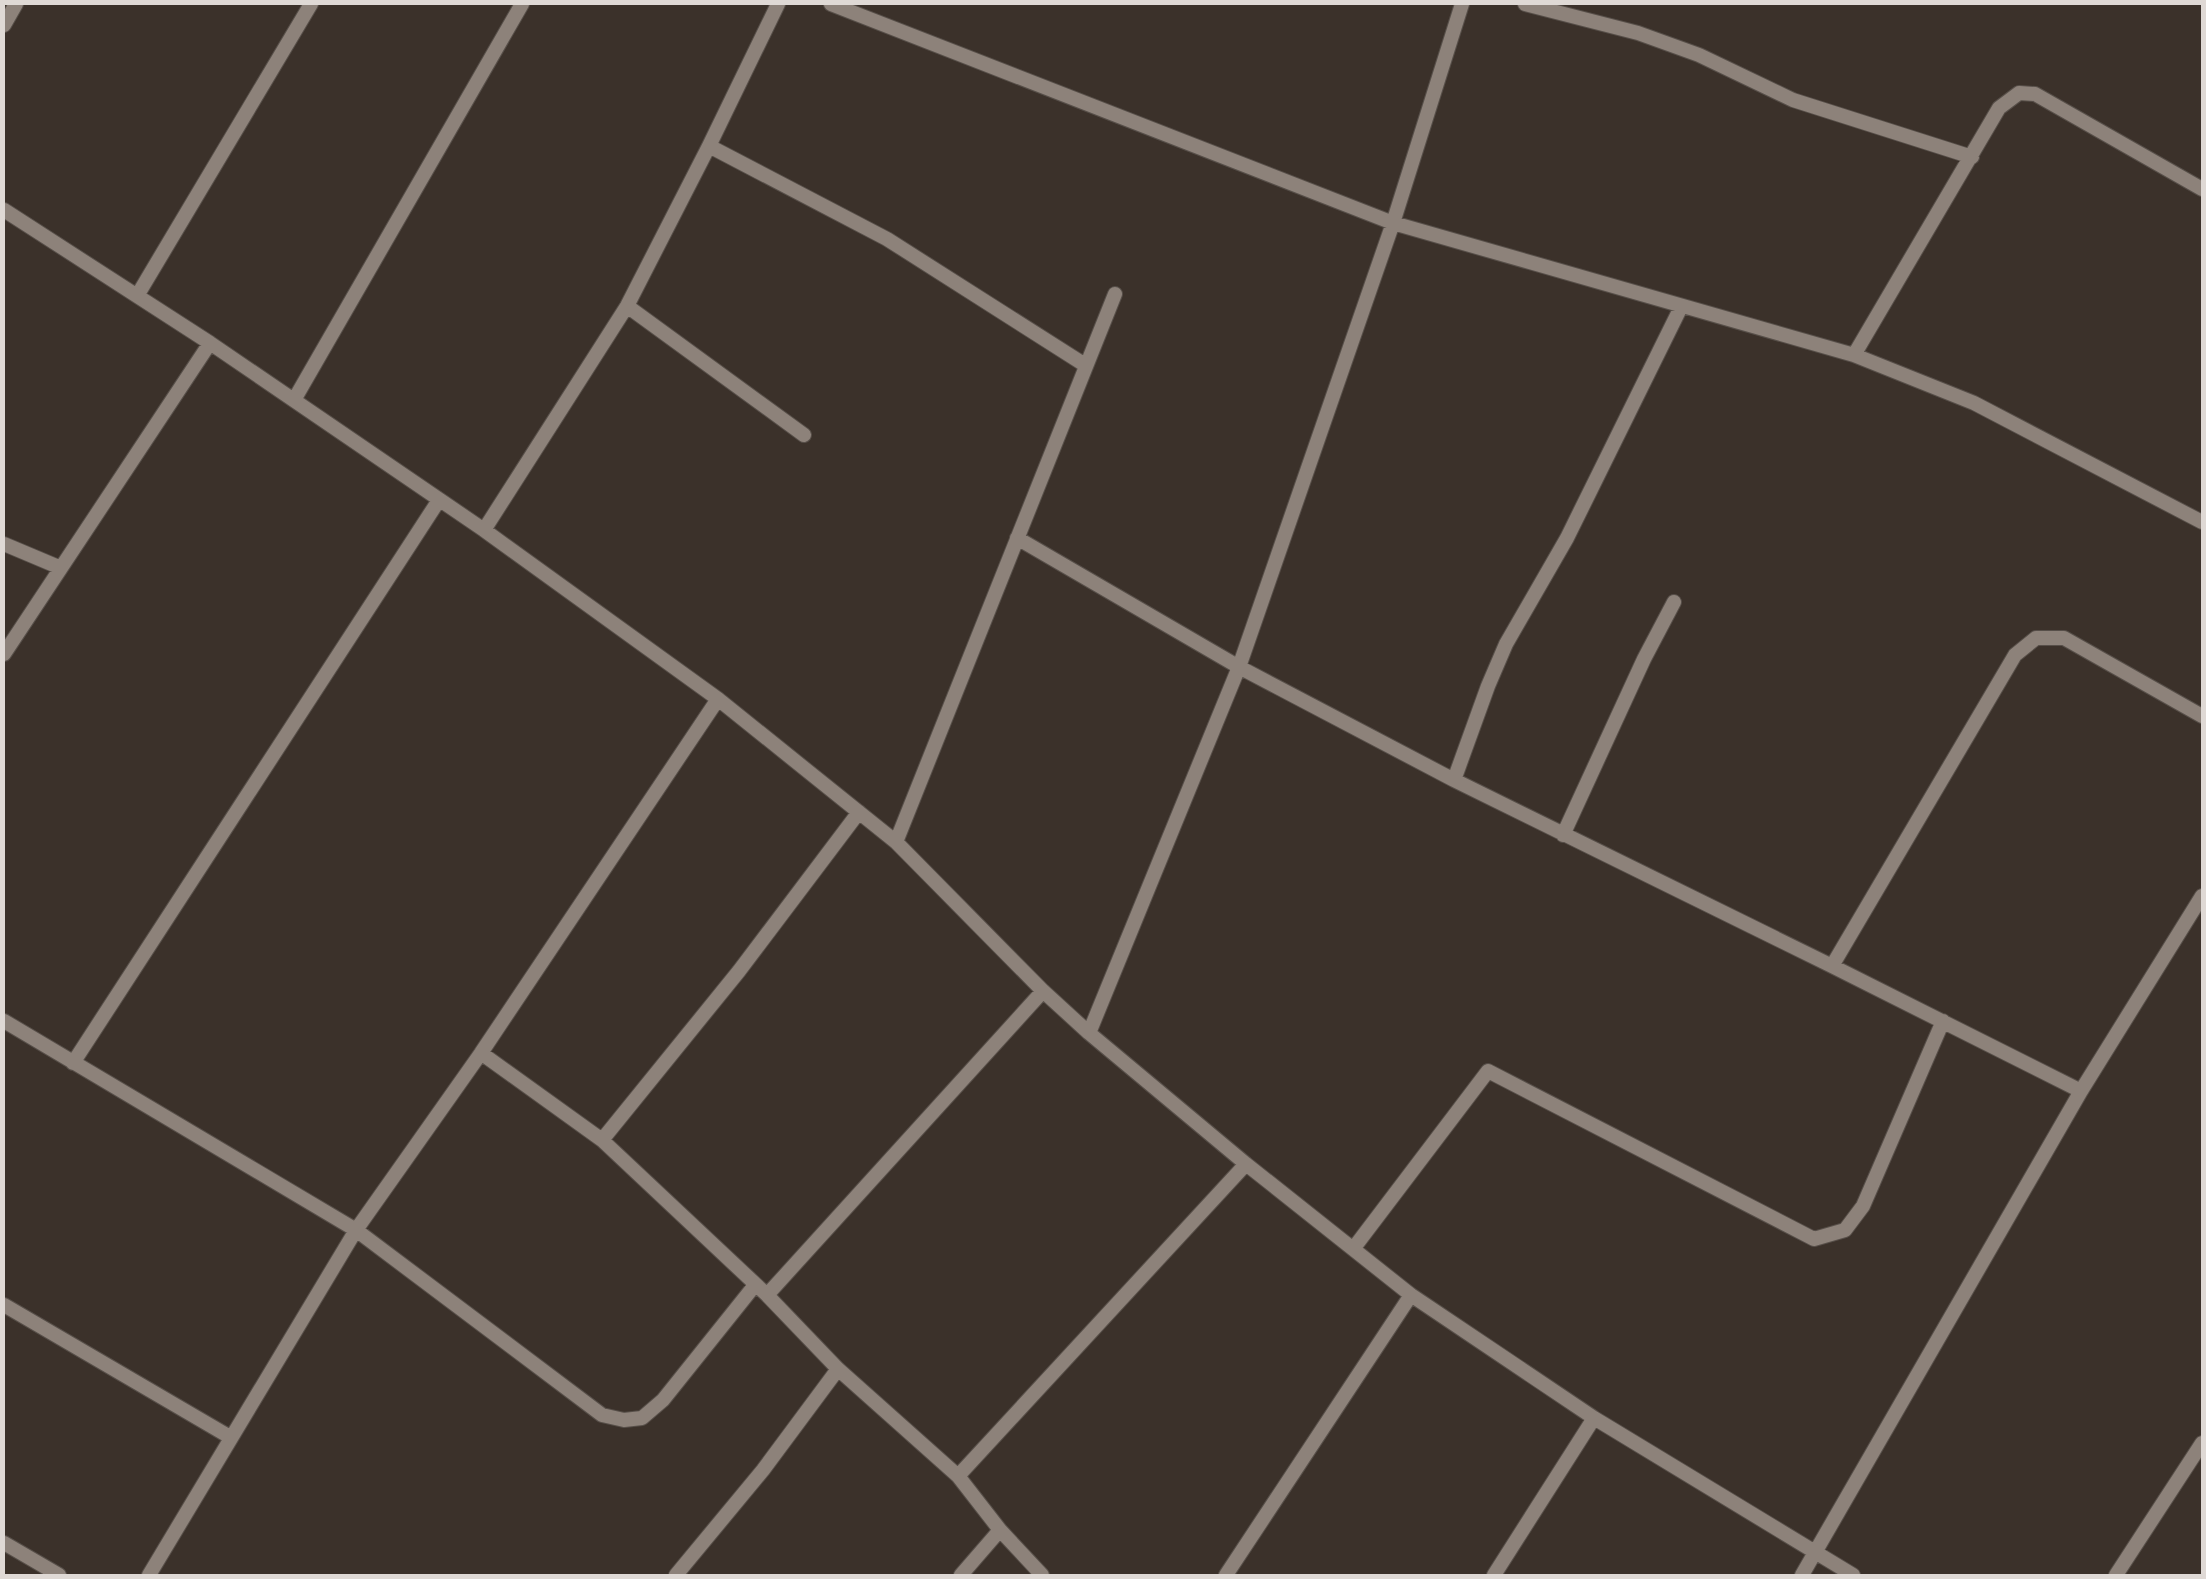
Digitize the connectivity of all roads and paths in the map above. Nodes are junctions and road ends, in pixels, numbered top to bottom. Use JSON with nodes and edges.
{"nodes":[{"id":1,"x":16,"y":4,"type":"edge"},
{"id":2,"x":311,"y":4,"type":"edge"},
{"id":3,"x":522,"y":4,"type":"edge"},
{"id":4,"x":778,"y":4,"type":"edge"},
{"id":5,"x":831,"y":4,"type":"edge"},
{"id":6,"x":1462,"y":4,"type":"edge"},
{"id":7,"x":1526,"y":4,"type":"edge"},
{"id":8,"x":4,"y":25,"type":"edge"},
{"id":9,"x":709,"y":146,"type":"junction"},
{"id":10,"x":1972,"y":157,"type":"junction"},
{"id":11,"x":2202,"y":189,"type":"edge"},
{"id":12,"x":4,"y":210,"type":"edge"},
{"id":13,"x":1393,"y":223,"type":"junction"},
{"id":14,"x":1114,"y":294,"type":"dead end"},
{"id":15,"x":137,"y":296,"type":"junction"},
{"id":16,"x":627,"y":306,"type":"junction"},
{"id":17,"x":1681,"y":306,"type":"junction"},
{"id":18,"x":210,"y":343,"type":"junction"},
{"id":19,"x":1854,"y":356,"type":"junction"},
{"id":20,"x":1085,"y":365,"type":"junction"},
{"id":21,"x":294,"y":400,"type":"junction"},
{"id":22,"x":804,"y":435,"type":"dead end"},
{"id":23,"x":439,"y":500,"type":"junction"},
{"id":24,"x":2202,"y":522,"type":"edge"},
{"id":25,"x":484,"y":530,"type":"junction"},
{"id":26,"x":1017,"y":538,"type":"junction"},
{"id":27,"x":4,"y":544,"type":"edge"},
{"id":28,"x":61,"y":568,"type":"junction"},
{"id":29,"x":1674,"y":602,"type":"dead end"},
{"id":30,"x":4,"y":654,"type":"edge"},
{"id":31,"x":1239,"y":667,"type":"junction"},
{"id":32,"x":718,"y":698,"type":"junction"},
{"id":33,"x":2202,"y":716,"type":"edge"},
{"id":34,"x":1454,"y":780,"type":"junction"},
{"id":35,"x":859,"y":812,"type":"junction"},
{"id":36,"x":1563,"y":835,"type":"junction"},
{"id":37,"x":896,"y":842,"type":"junction"},
{"id":38,"x":2202,"y":896,"type":"edge"},
{"id":39,"x":1832,"y":966,"type":"junction"},
{"id":40,"x":1043,"y":991,"type":"junction"},
{"id":41,"x":4,"y":1021,"type":"edge"},
{"id":42,"x":1943,"y":1021,"type":"junction"},
{"id":43,"x":1089,"y":1034,"type":"junction"},
{"id":44,"x":480,"y":1052,"type":"junction"},
{"id":45,"x":73,"y":1063,"type":"junction"},
{"id":46,"x":2081,"y":1091,"type":"junction"},
{"id":47,"x":602,"y":1140,"type":"junction"},
{"id":48,"x":1246,"y":1164,"type":"junction"},
{"id":49,"x":356,"y":1230,"type":"junction"},
{"id":50,"x":1353,"y":1249,"type":"junction"},
{"id":51,"x":755,"y":1285,"type":"junction"},
{"id":52,"x":767,"y":1295,"type":"junction"},
{"id":53,"x":1411,"y":1295,"type":"junction"},
{"id":54,"x":4,"y":1305,"type":"edge"},
{"id":55,"x":838,"y":1369,"type":"junction"},
{"id":56,"x":1594,"y":1418,"type":"junction"},
{"id":57,"x":230,"y":1437,"type":"junction"},
{"id":58,"x":2202,"y":1442,"type":"edge"},
{"id":59,"x":958,"y":1476,"type":"junction"},
{"id":60,"x":1000,"y":1530,"type":"junction"},
{"id":61,"x":4,"y":1543,"type":"edge"},
{"id":62,"x":1816,"y":1554,"type":"junction"},
{"id":63,"x":59,"y":1575,"type":"edge"},
{"id":64,"x":149,"y":1575,"type":"edge"},
{"id":65,"x":676,"y":1575,"type":"edge"},
{"id":66,"x":961,"y":1575,"type":"edge"},
{"id":67,"x":1042,"y":1575,"type":"edge"},
{"id":68,"x":1226,"y":1575,"type":"edge"},
{"id":69,"x":1494,"y":1575,"type":"edge"},
{"id":70,"x":1802,"y":1575,"type":"edge"},
{"id":71,"x":1853,"y":1575,"type":"edge"},
{"id":72,"x":2116,"y":1575,"type":"edge"}],
"edges":[{"from":1,"to":8,"type":"street"},
{"from":2,"to":15,"type":"street"},
{"from":3,"to":21,"type":"street"},
{"from":4,"to":9,"type":"street"},
{"from":5,"to":13,"type":"street"},
{"from":6,"to":13,"type":"street"},
{"from":7,"to":10,"type":"street"},
{"from":9,"to":16,"type":"street"},
{"from":9,"to":20,"type":"street"},
{"from":10,"to":11,"type":"street"},
{"from":10,"to":19,"type":"street"},
{"from":12,"to":15,"type":"street"},
{"from":13,"to":17,"type":"street"},
{"from":13,"to":31,"type":"street"},
{"from":14,"to":20,"type":"street"},
{"from":15,"to":18,"type":"street"},
{"from":16,"to":22,"type":"street"},
{"from":16,"to":25,"type":"street"},
{"from":17,"to":19,"type":"street"},
{"from":17,"to":34,"type":"street"},
{"from":18,"to":21,"type":"street"},
{"from":18,"to":28,"type":"street"},
{"from":19,"to":24,"type":"street"},
{"from":20,"to":26,"type":"street"},
{"from":21,"to":23,"type":"street"},
{"from":23,"to":25,"type":"street"},
{"from":23,"to":45,"type":"street"},
{"from":25,"to":32,"type":"street"},
{"from":26,"to":31,"type":"street"},
{"from":26,"to":37,"type":"street"},
{"from":27,"to":28,"type":"street"},
{"from":28,"to":30,"type":"street"},
{"from":29,"to":36,"type":"street"},
{"from":31,"to":34,"type":"street"},
{"from":31,"to":43,"type":"street"},
{"from":32,"to":35,"type":"street"},
{"from":32,"to":44,"type":"street"},
{"from":33,"to":39,"type":"street"},
{"from":34,"to":36,"type":"street"},
{"from":35,"to":37,"type":"street"},
{"from":35,"to":47,"type":"street"},
{"from":36,"to":39,"type":"street"},
{"from":37,"to":40,"type":"street"},
{"from":38,"to":46,"type":"street"},
{"from":39,"to":42,"type":"street"},
{"from":40,"to":43,"type":"street"},
{"from":40,"to":52,"type":"street"},
{"from":41,"to":45,"type":"street"},
{"from":42,"to":46,"type":"street"},
{"from":42,"to":50,"type":"street"},
{"from":43,"to":48,"type":"street"},
{"from":44,"to":47,"type":"street"},
{"from":44,"to":49,"type":"street"},
{"from":45,"to":49,"type":"street"},
{"from":46,"to":62,"type":"street"},
{"from":47,"to":51,"type":"street"},
{"from":48,"to":50,"type":"street"},
{"from":48,"to":59,"type":"street"},
{"from":49,"to":51,"type":"street"},
{"from":49,"to":57,"type":"street"},
{"from":50,"to":53,"type":"street"},
{"from":51,"to":52,"type":"street"},
{"from":52,"to":55,"type":"street"},
{"from":53,"to":56,"type":"street"},
{"from":53,"to":68,"type":"street"},
{"from":54,"to":57,"type":"street"},
{"from":55,"to":59,"type":"street"},
{"from":55,"to":65,"type":"street"},
{"from":56,"to":62,"type":"street"},
{"from":56,"to":69,"type":"street"},
{"from":57,"to":64,"type":"street"},
{"from":58,"to":72,"type":"street"},
{"from":59,"to":60,"type":"street"},
{"from":60,"to":66,"type":"street"},
{"from":60,"to":67,"type":"street"},
{"from":61,"to":63,"type":"street"},
{"from":62,"to":70,"type":"street"},
{"from":62,"to":71,"type":"street"}]}
